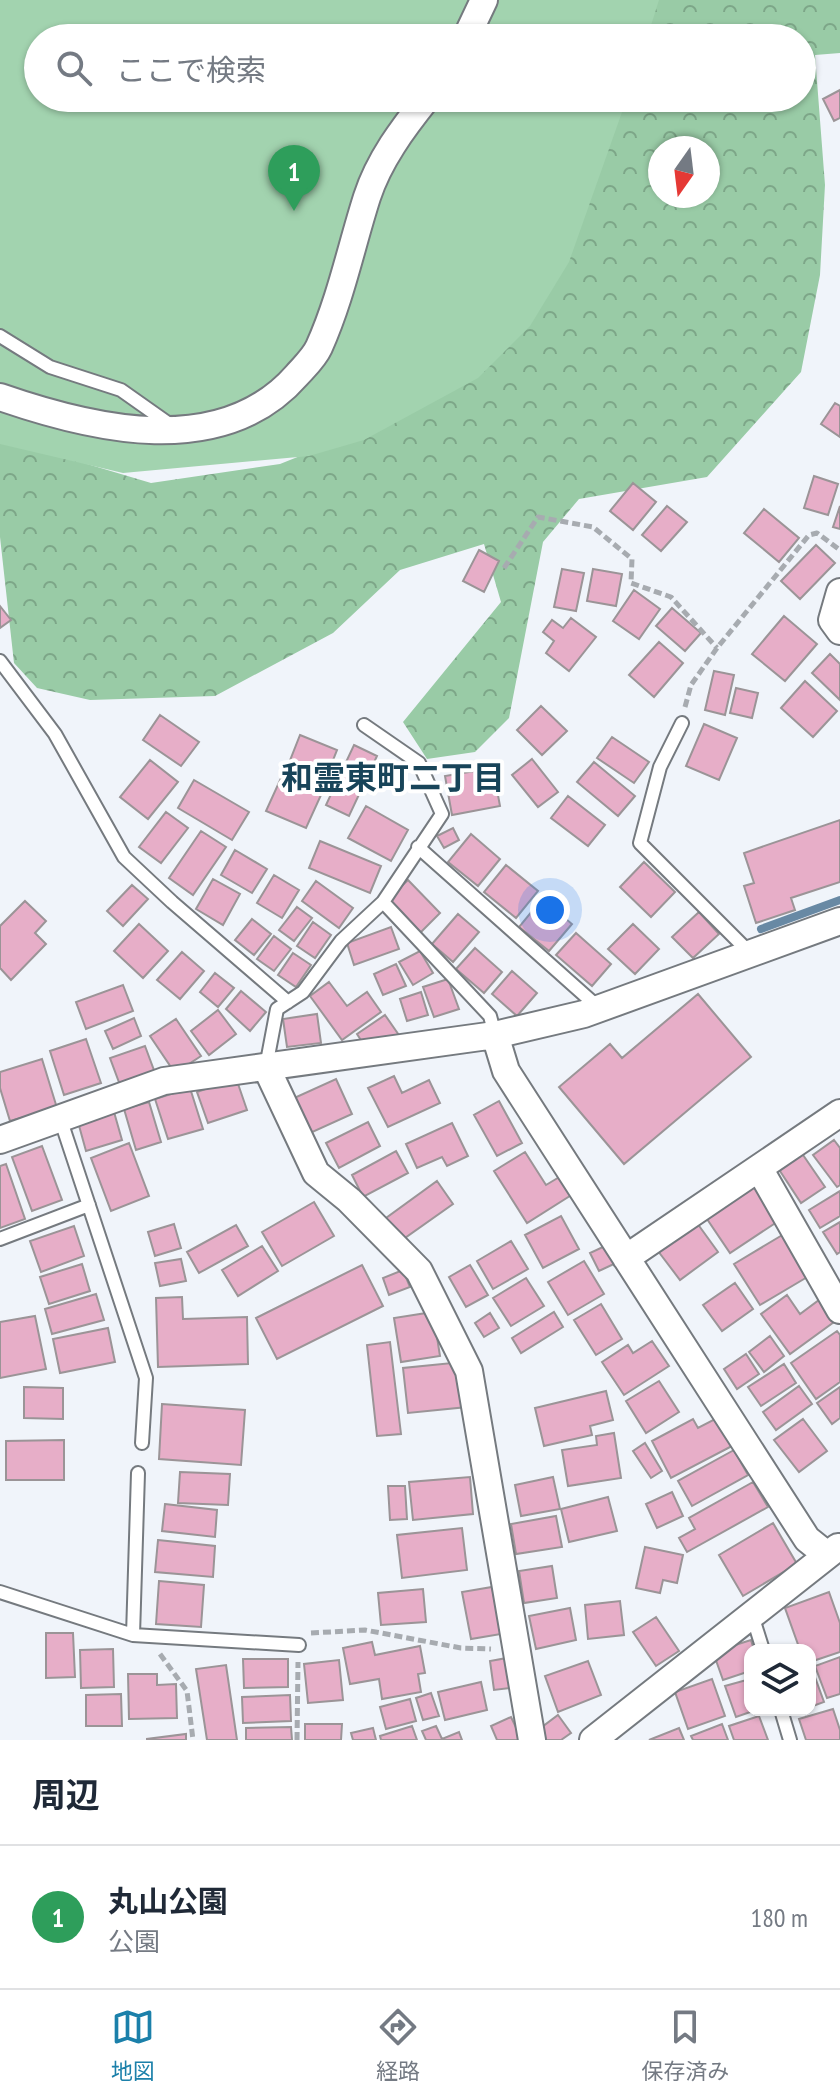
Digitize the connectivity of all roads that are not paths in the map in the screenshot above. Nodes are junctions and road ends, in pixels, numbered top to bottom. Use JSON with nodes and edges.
{"nodes":[{"id":1,"x":484,"y":0,"type":"edge"},
{"id":2,"x":473,"y":24,"type":"edge"},
{"id":3,"x":416,"y":112,"type":"edge"},
{"id":4,"x":0,"y":336,"type":"edge"},
{"id":5,"x":0,"y":397,"type":"edge"},
{"id":6,"x":178,"y":430,"type":"junction"},
{"id":7,"x":840,"y":592,"type":"edge"},
{"id":8,"x":840,"y":631,"type":"edge"},
{"id":9,"x":0,"y":661,"type":"edge"},
{"id":10,"x":682,"y":723,"type":"road end"},
{"id":11,"x":364,"y":725,"type":"dead end"},
{"id":12,"x":418,"y":847,"type":"junction"},
{"id":13,"x":383,"y":902,"type":"junction"},
{"id":14,"x":840,"y":921,"type":"edge"},
{"id":15,"x":752,"y":954,"type":"junction"},
{"id":16,"x":288,"y":1002,"type":"junction"},
{"id":17,"x":599,"y":1008,"type":"junction"},
{"id":18,"x":495,"y":1035,"type":"junction"},
{"id":19,"x":266,"y":1067,"type":"junction"},
{"id":20,"x":840,"y":1113,"type":"edge"},
{"id":21,"x":60,"y":1118,"type":"junction"},
{"id":22,"x":0,"y":1140,"type":"edge"},
{"id":23,"x":759,"y":1168,"type":"junction"},
{"id":24,"x":89,"y":1205,"type":"junction"},
{"id":25,"x":0,"y":1239,"type":"edge"},
{"id":26,"x":626,"y":1258,"type":"junction"},
{"id":27,"x":840,"y":1310,"type":"edge"},
{"id":28,"x":142,"y":1443,"type":"dead end"},
{"id":29,"x":138,"y":1473,"type":"dead end"},
{"id":30,"x":833,"y":1550,"type":"edge"},
{"id":31,"x":0,"y":1592,"type":"edge"},
{"id":32,"x":752,"y":1613,"type":"junction"},
{"id":33,"x":140,"y":1636,"type":"junction"},
{"id":34,"x":761,"y":1644,"type":"edge"},
{"id":35,"x":299,"y":1645,"type":"road end"},
{"id":36,"x":783,"y":1716,"type":"edge"},
{"id":37,"x":595,"y":1739,"type":"edge"},
{"id":38,"x":532,"y":1740,"type":"edge"},
{"id":39,"x":790,"y":1740,"type":"edge"}],
"edges":[{"from":1,"to":2,"type":"street"},
{"from":3,"to":6,"type":"street"},
{"from":4,"to":6,"type":"lane"},
{"from":5,"to":6,"type":"street"},
{"from":7,"to":8,"type":"street"},
{"from":9,"to":16,"type":"lane"},
{"from":10,"to":15,"type":"lane"},
{"from":11,"to":12,"type":"lane"},
{"from":12,"to":13,"type":"lane"},
{"from":12,"to":17,"type":"lane"},
{"from":13,"to":16,"type":"lane"},
{"from":13,"to":18,"type":"lane"},
{"from":14,"to":15,"type":"street"},
{"from":15,"to":17,"type":"street"},
{"from":16,"to":19,"type":"lane"},
{"from":17,"to":18,"type":"street"},
{"from":18,"to":19,"type":"street"},
{"from":18,"to":26,"type":"street"},
{"from":19,"to":21,"type":"street"},
{"from":19,"to":38,"type":"street"},
{"from":20,"to":23,"type":"street"},
{"from":21,"to":22,"type":"street"},
{"from":21,"to":24,"type":"lane"},
{"from":23,"to":26,"type":"street"},
{"from":23,"to":27,"type":"street"},
{"from":24,"to":25,"type":"lane"},
{"from":24,"to":28,"type":"lane"},
{"from":26,"to":30,"type":"street"},
{"from":29,"to":33,"type":"lane"},
{"from":30,"to":32,"type":"street"},
{"from":31,"to":33,"type":"lane"},
{"from":32,"to":34,"type":"lane"},
{"from":32,"to":37,"type":"street"},
{"from":33,"to":35,"type":"lane"},
{"from":36,"to":39,"type":"lane"}]}
